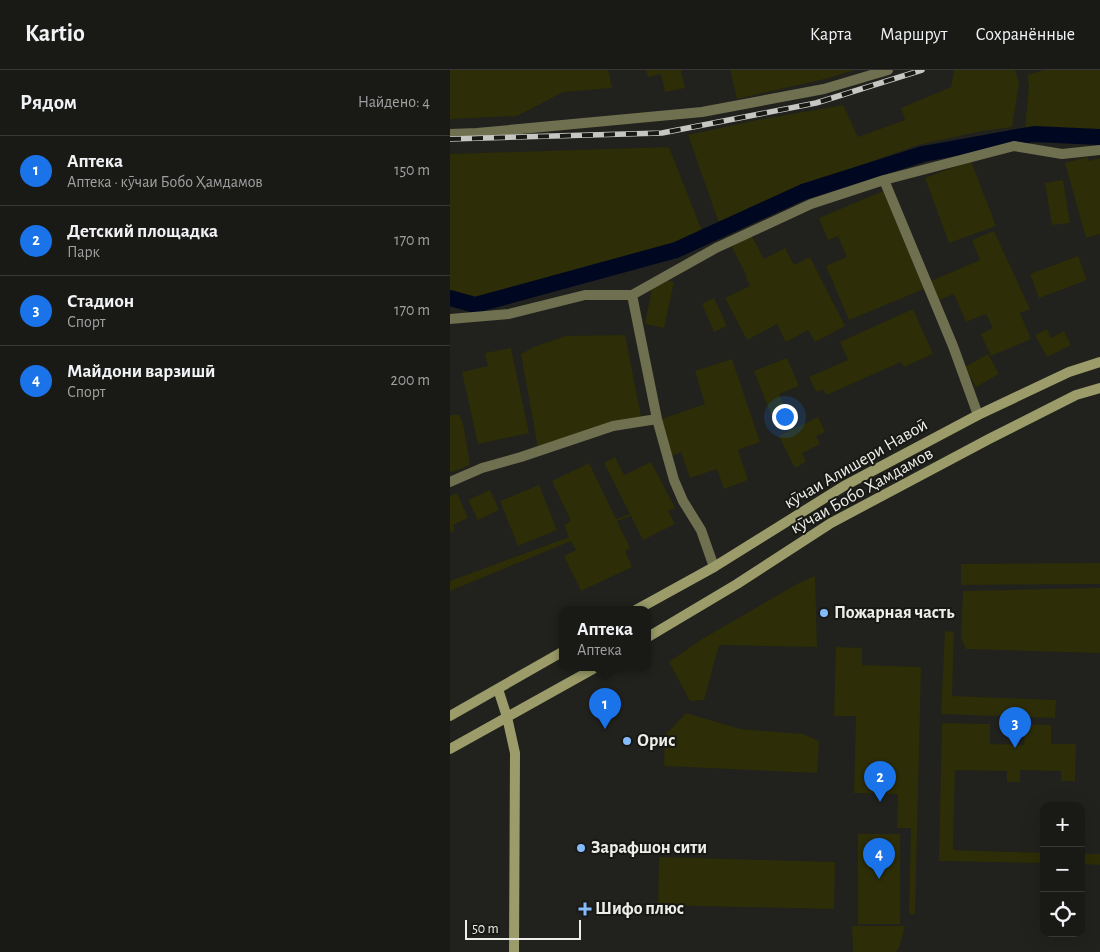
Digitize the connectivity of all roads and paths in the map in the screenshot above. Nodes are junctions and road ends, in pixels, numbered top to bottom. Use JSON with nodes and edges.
{"nodes":[{"id":1,"x":888,"y":70,"type":"edge"},
{"id":2,"x":450,"y":134,"type":"edge"},
{"id":3,"x":1100,"y":150,"type":"edge"},
{"id":4,"x":884,"y":180,"type":"junction"},
{"id":5,"x":632,"y":295,"type":"junction"},
{"id":6,"x":450,"y":319,"type":"edge"},
{"id":7,"x":1100,"y":362,"type":"edge"},
{"id":8,"x":1100,"y":388,"type":"edge"},
{"id":9,"x":978,"y":415,"type":"junction"},
{"id":10,"x":657,"y":419,"type":"junction"},
{"id":11,"x":450,"y":482,"type":"edge"},
{"id":12,"x":714,"y":567,"type":"junction"},
{"id":13,"x":643,"y":606,"type":"edge"},
{"id":14,"x":651,"y":636,"type":"edge"},
{"id":15,"x":559,"y":654,"type":"edge"},
{"id":16,"x":590,"y":671,"type":"edge"},
{"id":17,"x":498,"y":689,"type":"junction"},
{"id":18,"x":450,"y":716,"type":"edge"},
{"id":19,"x":507,"y":717,"type":"junction"},
{"id":20,"x":450,"y":749,"type":"edge"},
{"id":21,"x":514,"y":952,"type":"edge"}],
"edges":[{"from":1,"to":2,"type":"street"},
{"from":3,"to":4,"type":"street"},
{"from":4,"to":5,"type":"street"},
{"from":4,"to":9,"type":"street"},
{"from":5,"to":6,"type":"street"},
{"from":5,"to":10,"type":"street"},
{"from":7,"to":9,"type":"street","name":"кӯчаи Алишери Навоӣ"},
{"from":8,"to":14,"type":"street","name":"кӯчаи Бобо Ҳамдамов"},
{"from":9,"to":12,"type":"street","name":"кӯчаи Алишери Навоӣ"},
{"from":10,"to":11,"type":"street"},
{"from":10,"to":12,"type":"street"},
{"from":12,"to":13,"type":"street","name":"кӯчаи Алишери Навоӣ"},
{"from":15,"to":17,"type":"street"},
{"from":16,"to":19,"type":"street"},
{"from":17,"to":18,"type":"street"},
{"from":17,"to":19,"type":"street"},
{"from":19,"to":20,"type":"street"},
{"from":19,"to":21,"type":"street"}]}
